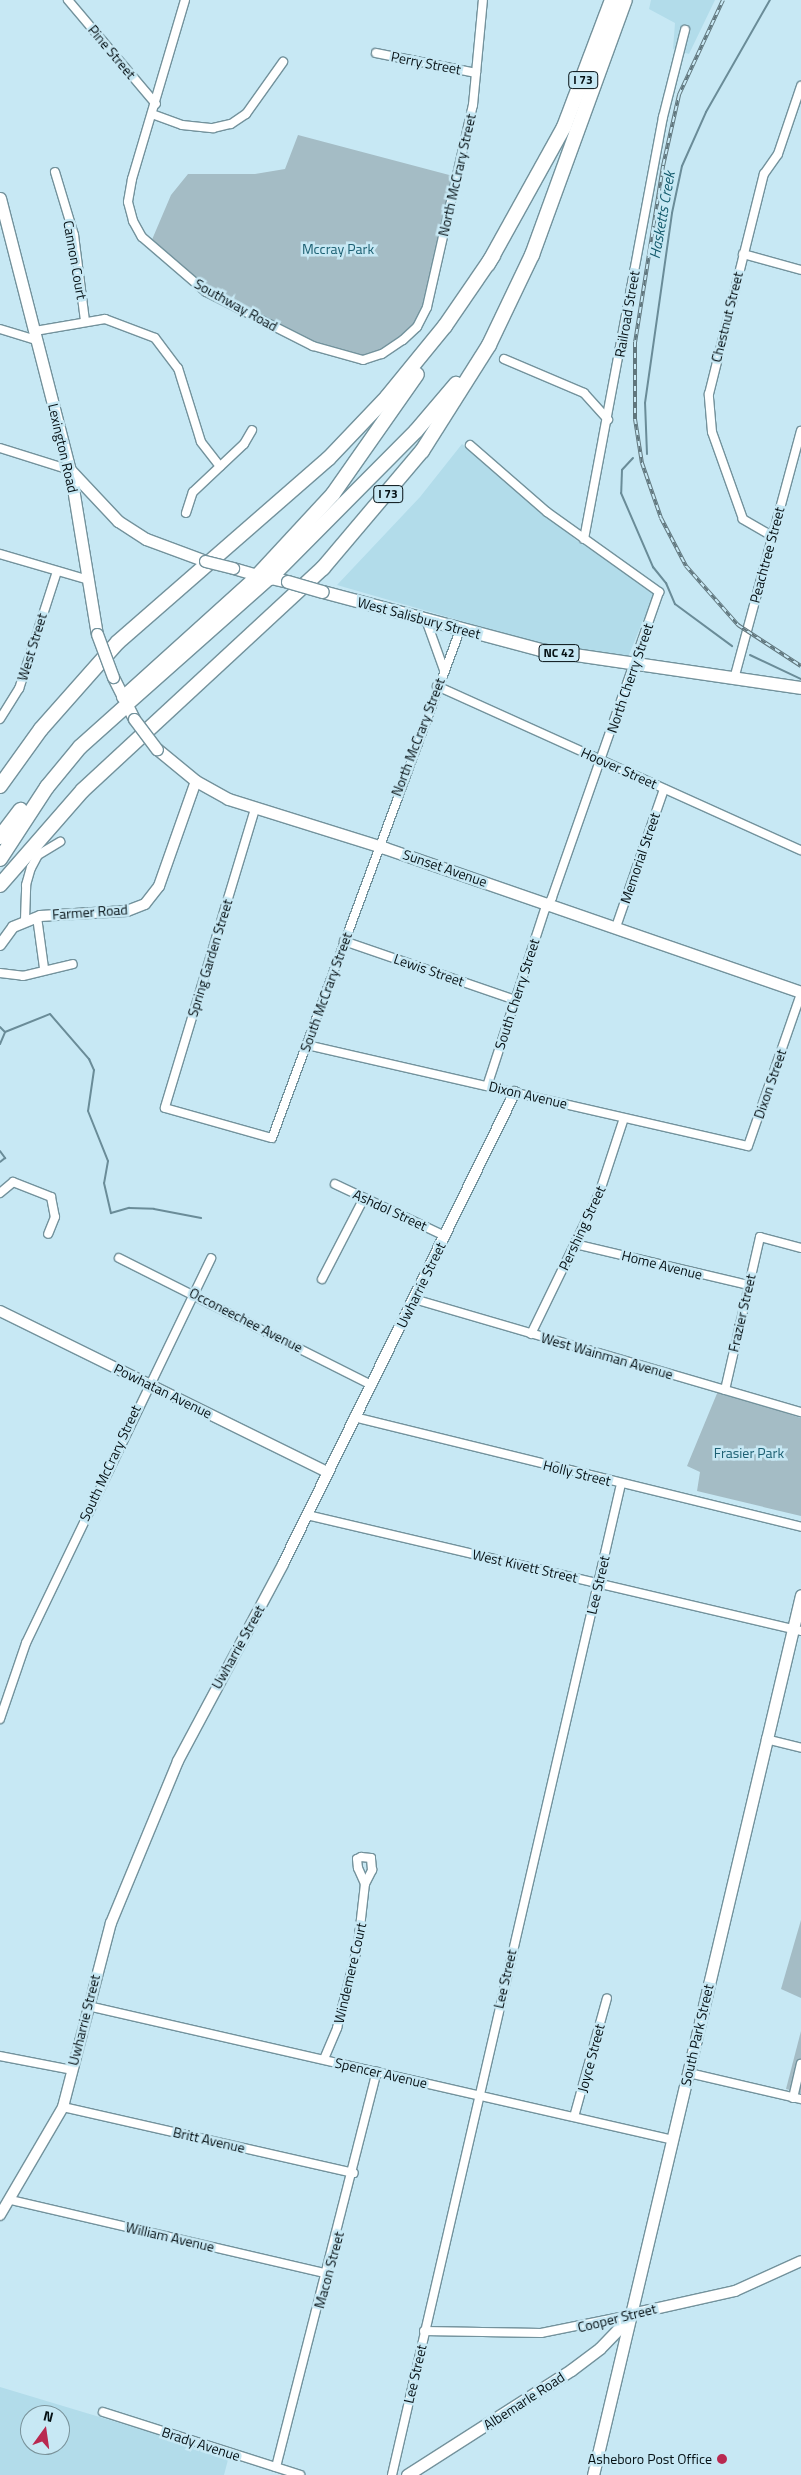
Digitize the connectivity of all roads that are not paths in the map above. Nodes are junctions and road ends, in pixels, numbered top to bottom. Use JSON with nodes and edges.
{"nodes":[{"id":1,"x":68,"y":0,"type":"edge"},
{"id":2,"x":185,"y":0,"type":"edge"},
{"id":3,"x":483,"y":0,"type":"edge"},
{"id":4,"x":612,"y":0,"type":"edge"},
{"id":5,"x":625,"y":0,"type":"edge"},
{"id":6,"x":685,"y":30,"type":"dead end"},
{"id":7,"x":376,"y":53,"type":"dead end"},
{"id":8,"x":283,"y":62,"type":"dead end"},
{"id":9,"x":476,"y":73,"type":"junction"},
{"id":10,"x":801,"y":86,"type":"edge"},
{"id":11,"x":156,"y":104,"type":"junction"},
{"id":12,"x":152,"y":114,"type":"junction"},
{"id":13,"x":55,"y":172,"type":"dead end"},
{"id":14,"x":0,"y":198,"type":"edge"},
{"id":15,"x":743,"y":254,"type":"junction"},
{"id":16,"x":493,"y":256,"type":"junction"},
{"id":17,"x":801,"y":270,"type":"edge"},
{"id":18,"x":507,"y":304,"type":"junction"},
{"id":19,"x":85,"y":321,"type":"junction"},
{"id":20,"x":0,"y":329,"type":"edge"},
{"id":21,"x":36,"y":336,"type":"junction"},
{"id":22,"x":403,"y":340,"type":"joint"},
{"id":23,"x":504,"y":359,"type":"dead end"},
{"id":24,"x":608,"y":420,"type":"junction"},
{"id":25,"x":252,"y":430,"type":"dead end"},
{"id":26,"x":801,"y":431,"type":"edge"},
{"id":27,"x":470,"y":445,"type":"dead end"},
{"id":28,"x":0,"y":448,"type":"edge"},
{"id":29,"x":220,"y":466,"type":"junction"},
{"id":30,"x":70,"y":470,"type":"junction"},
{"id":31,"x":186,"y":513,"type":"dead end"},
{"id":32,"x":772,"y":536,"type":"junction"},
{"id":33,"x":584,"y":539,"type":"junction"},
{"id":34,"x":0,"y":554,"type":"edge"},
{"id":35,"x":57,"y":571,"type":"junction"},
{"id":36,"x":264,"y":576,"type":"junction"},
{"id":37,"x":89,"y":580,"type":"junction"},
{"id":38,"x":426,"y":620,"type":"junction"},
{"id":39,"x":460,"y":630,"type":"junction"},
{"id":40,"x":635,"y":665,"type":"junction"},
{"id":41,"x":444,"y":670,"type":"junction"},
{"id":42,"x":734,"y":679,"type":"junction"},
{"id":43,"x":437,"y":686,"type":"junction"},
{"id":44,"x":801,"y":688,"type":"edge"},
{"id":45,"x":125,"y":701,"type":"junction"},
{"id":46,"x":0,"y":719,"type":"edge"},
{"id":47,"x":601,"y":760,"type":"junction"},
{"id":48,"x":196,"y":781,"type":"junction"},
{"id":49,"x":0,"y":786,"type":"edge"},
{"id":50,"x":664,"y":789,"type":"junction"},
{"id":51,"x":255,"y":809,"type":"junction"},
{"id":52,"x":0,"y":837,"type":"edge"},
{"id":53,"x":60,"y":842,"type":"dead end"},
{"id":54,"x":378,"y":846,"type":"junction"},
{"id":55,"x":801,"y":850,"type":"edge"},
{"id":56,"x":0,"y":859,"type":"edge"},
{"id":57,"x":0,"y":885,"type":"edge"},
{"id":58,"x":548,"y":904,"type":"junction"},
{"id":59,"x":37,"y":917,"type":"junction"},
{"id":60,"x":25,"y":920,"type":"junction"},
{"id":61,"x":616,"y":927,"type":"junction"},
{"id":62,"x":344,"y":941,"type":"junction"},
{"id":63,"x":0,"y":945,"type":"edge"},
{"id":64,"x":73,"y":964,"type":"dead end"},
{"id":65,"x":44,"y":968,"type":"junction"},
{"id":66,"x":0,"y":974,"type":"edge"},
{"id":67,"x":801,"y":993,"type":"edge"},
{"id":68,"x":515,"y":1000,"type":"junction"},
{"id":69,"x":307,"y":1045,"type":"junction"},
{"id":70,"x":487,"y":1086,"type":"junction"},
{"id":71,"x":515,"y":1092,"type":"junction"},
{"id":72,"x":624,"y":1118,"type":"junction"},
{"id":73,"x":272,"y":1138,"type":"joint"},
{"id":74,"x":748,"y":1146,"type":"joint"},
{"id":75,"x":335,"y":1184,"type":"dead end"},
{"id":76,"x":0,"y":1193,"type":"edge"},
{"id":77,"x":364,"y":1198,"type":"junction"},
{"id":78,"x":48,"y":1234,"type":"dead end"},
{"id":79,"x":444,"y":1236,"type":"junction"},
{"id":80,"x":575,"y":1244,"type":"junction"},
{"id":81,"x":801,"y":1248,"type":"edge"},
{"id":82,"x":119,"y":1258,"type":"dead end"},
{"id":83,"x":211,"y":1258,"type":"dead end"},
{"id":84,"x":322,"y":1279,"type":"dead end"},
{"id":85,"x":749,"y":1285,"type":"junction"},
{"id":86,"x":193,"y":1293,"type":"junction"},
{"id":87,"x":414,"y":1299,"type":"junction"},
{"id":88,"x":0,"y":1311,"type":"edge"},
{"id":89,"x":531,"y":1334,"type":"junction"},
{"id":90,"x":148,"y":1384,"type":"junction"},
{"id":91,"x":372,"y":1385,"type":"junction"},
{"id":92,"x":725,"y":1390,"type":"junction"},
{"id":93,"x":801,"y":1412,"type":"edge"},
{"id":94,"x":354,"y":1417,"type":"junction"},
{"id":95,"x":326,"y":1472,"type":"junction"},
{"id":96,"x":621,"y":1484,"type":"junction"},
{"id":97,"x":307,"y":1515,"type":"junction"},
{"id":98,"x":801,"y":1527,"type":"edge"},
{"id":99,"x":598,"y":1582,"type":"junction"},
{"id":100,"x":801,"y":1595,"type":"edge"},
{"id":101,"x":797,"y":1629,"type":"edge"},
{"id":102,"x":0,"y":1719,"type":"edge"},
{"id":103,"x":766,"y":1739,"type":"junction"},
{"id":104,"x":801,"y":1748,"type":"edge"},
{"id":105,"x":365,"y":1884,"type":"dead end"},
{"id":106,"x":607,"y":1998,"type":"dead end"},
{"id":107,"x":88,"y":2006,"type":"junction"},
{"id":108,"x":0,"y":2056,"type":"edge"},
{"id":109,"x":324,"y":2059,"type":"junction"},
{"id":110,"x":801,"y":2064,"type":"edge"},
{"id":111,"x":72,"y":2070,"type":"junction"},
{"id":112,"x":377,"y":2072,"type":"junction"},
{"id":113,"x":689,"y":2073,"type":"junction"},
{"id":114,"x":478,"y":2095,"type":"junction"},
{"id":115,"x":797,"y":2099,"type":"edge"},
{"id":116,"x":63,"y":2107,"type":"junction"},
{"id":117,"x":574,"y":2117,"type":"junction"},
{"id":118,"x":673,"y":2140,"type":"junction"},
{"id":119,"x":354,"y":2173,"type":"junction"},
{"id":120,"x":11,"y":2200,"type":"junction"},
{"id":121,"x":0,"y":2216,"type":"edge"},
{"id":122,"x":801,"y":2261,"type":"edge"},
{"id":123,"x":328,"y":2274,"type":"junction"},
{"id":124,"x":632,"y":2314,"type":"junction"},
{"id":125,"x":424,"y":2331,"type":"junction"},
{"id":126,"x":103,"y":2412,"type":"dead end"},
{"id":127,"x":276,"y":2467,"type":"junction"},
{"id":128,"x":300,"y":2475,"type":"edge"},
{"id":129,"x":392,"y":2475,"type":"edge"},
{"id":130,"x":407,"y":2475,"type":"edge"},
{"id":131,"x":593,"y":2475,"type":"edge"}],
"edges":[{"from":1,"to":11,"type":"street","name":"Pine Street"},
{"from":2,"to":11,"type":"street","name":"Southway Road"},
{"from":3,"to":9,"type":"street","name":"North McCrary Street"},
{"from":4,"to":16,"type":"highway","number":"I 73"},
{"from":5,"to":18,"type":"highway","number":"I 73"},
{"from":6,"to":24,"type":"street","name":"Railroad Street"},
{"from":7,"to":9,"type":"street","name":"Perry Street"},
{"from":8,"to":12,"type":"street"},
{"from":9,"to":22,"type":"street","name":"North McCrary Street"},
{"from":10,"to":15,"type":"street","name":"Chestnut Street"},
{"from":11,"to":12,"type":"street","name":"Southway Road"},
{"from":12,"to":22,"type":"street","name":"Southway Road"},
{"from":13,"to":19,"type":"street","name":"Cannon Court"},
{"from":14,"to":21,"type":"main road","name":"Lexington Road"},
{"from":15,"to":17,"type":"street"},
{"from":15,"to":32,"type":"street","name":"Chestnut Street"},
{"from":16,"to":36,"type":"highway"},
{"from":16,"to":49,"type":"highway","number":"I 73"},
{"from":18,"to":36,"type":"highway"},
{"from":18,"to":57,"type":"highway","number":"I 73"},
{"from":19,"to":21,"type":"street"},
{"from":19,"to":29,"type":"street"},
{"from":20,"to":21,"type":"street"},
{"from":21,"to":30,"type":"main road","name":"Lexington Road"},
{"from":23,"to":24,"type":"street"},
{"from":24,"to":33,"type":"street","name":"Railroad Street"},
{"from":25,"to":29,"type":"street"},
{"from":26,"to":32,"type":"street","name":"Peachtree Street"},
{"from":27,"to":33,"type":"street"},
{"from":28,"to":30,"type":"street"},
{"from":29,"to":31,"type":"street"},
{"from":30,"to":36,"type":"main road","name":"West Salisbury Street","bridge":true},
{"from":30,"to":37,"type":"main road","name":"Lexington Road"},
{"from":32,"to":42,"type":"street","name":"Peachtree Street"},
{"from":33,"to":40,"type":"street","name":"North Cherry Street"},
{"from":34,"to":35,"type":"street"},
{"from":35,"to":37,"type":"street"},
{"from":35,"to":46,"type":"street","name":"West Street"},
{"from":36,"to":38,"type":"main road","name":"West Salisbury Street","number":"NC 42","bridge":true},
{"from":36,"to":45,"type":"main road"},
{"from":37,"to":45,"type":"main road","name":"Lexington Road","bridge":true},
{"from":38,"to":39,"type":"main road","name":"West Salisbury Street","number":"NC 42"},
{"from":38,"to":41,"type":"street"},
{"from":39,"to":40,"type":"main road","name":"West Salisbury Street","number":"NC 42"},
{"from":39,"to":41,"type":"street","name":"North McCrary Street"},
{"from":40,"to":42,"type":"main road","name":"West Salisbury Street","number":"NC 42"},
{"from":40,"to":47,"type":"street","name":"North Cherry Street"},
{"from":41,"to":43,"type":"street","name":"North McCrary Street"},
{"from":42,"to":44,"type":"main road","name":"West Salisbury Street","number":"NC 42"},
{"from":43,"to":47,"type":"street","name":"Hoover Street"},
{"from":43,"to":54,"type":"street","name":"North McCrary Street"},
{"from":45,"to":48,"type":"main road","name":"Sunset Avenue","bridge":true},
{"from":45,"to":52,"type":"highway"},
{"from":45,"to":56,"type":"highway"},
{"from":47,"to":50,"type":"street","name":"Hoover Street"},
{"from":47,"to":58,"type":"street","name":"North Cherry Street"},
{"from":48,"to":51,"type":"main road","name":"Sunset Avenue"},
{"from":48,"to":59,"type":"street","name":"Farmer Road"},
{"from":50,"to":55,"type":"street","name":"Hoover Street"},
{"from":50,"to":61,"type":"street","name":"Memorial Street"},
{"from":51,"to":54,"type":"main road","name":"Sunset Avenue"},
{"from":51,"to":73,"type":"street","name":"Spring Garden Street"},
{"from":53,"to":60,"type":"street"},
{"from":54,"to":58,"type":"main road","name":"Sunset Avenue"},
{"from":54,"to":62,"type":"street","name":"South McCrary Street"},
{"from":58,"to":61,"type":"main road","name":"Sunset Avenue"},
{"from":58,"to":68,"type":"street","name":"South Cherry Street"},
{"from":59,"to":60,"type":"street","name":"Farmer Road"},
{"from":59,"to":65,"type":"street"},
{"from":60,"to":63,"type":"street","name":"Farmer Road"},
{"from":61,"to":67,"type":"main road","name":"Sunset Avenue"},
{"from":62,"to":68,"type":"street","name":"Lewis Street"},
{"from":62,"to":69,"type":"street","name":"South McCrary Street"},
{"from":64,"to":65,"type":"street"},
{"from":65,"to":66,"type":"street"},
{"from":67,"to":74,"type":"street","name":"Dixon Street"},
{"from":68,"to":70,"type":"street","name":"South Cherry Street"},
{"from":69,"to":70,"type":"street","name":"Dixon Avenue"},
{"from":69,"to":73,"type":"street","name":"South McCrary Street"},
{"from":70,"to":71,"type":"street","name":"Dixon Avenue"},
{"from":71,"to":72,"type":"street","name":"Dixon Avenue"},
{"from":71,"to":79,"type":"street","name":"Uwharrie Street"},
{"from":72,"to":74,"type":"street","name":"Dixon Avenue"},
{"from":72,"to":80,"type":"street","name":"Pershing Street"},
{"from":75,"to":77,"type":"street","name":"Ashdol Street"},
{"from":76,"to":78,"type":"street"},
{"from":77,"to":79,"type":"street","name":"Ashdol Street"},
{"from":77,"to":84,"type":"street"},
{"from":79,"to":87,"type":"street","name":"Uwharrie Street"},
{"from":80,"to":85,"type":"street","name":"Home Avenue"},
{"from":80,"to":89,"type":"street","name":"Pershing Street"},
{"from":81,"to":85,"type":"street","name":"Frazier Street"},
{"from":82,"to":86,"type":"street","name":"Occoneechee Avenue"},
{"from":83,"to":86,"type":"street","name":"South McCrary Street"},
{"from":85,"to":92,"type":"street","name":"Frazier Street"},
{"from":86,"to":90,"type":"street","name":"South McCrary Street"},
{"from":86,"to":91,"type":"street","name":"Occoneechee Avenue"},
{"from":87,"to":89,"type":"street","name":"West Wainman Avenue"},
{"from":87,"to":91,"type":"street","name":"Uwharrie Street"},
{"from":88,"to":90,"type":"street","name":"Powhatan Avenue"},
{"from":89,"to":92,"type":"street","name":"West Wainman Avenue"},
{"from":90,"to":95,"type":"street","name":"Powhatan Avenue"},
{"from":90,"to":102,"type":"street","name":"South McCrary Street"},
{"from":91,"to":94,"type":"street","name":"Uwharrie Street"},
{"from":92,"to":93,"type":"street","name":"West Wainman Avenue"},
{"from":94,"to":95,"type":"street","name":"Uwharrie Street"},
{"from":94,"to":96,"type":"street","name":"Holly Street"},
{"from":95,"to":97,"type":"street","name":"Uwharrie Street"},
{"from":96,"to":98,"type":"street","name":"Holly Street"},
{"from":96,"to":99,"type":"street","name":"Lee Street"},
{"from":97,"to":99,"type":"street","name":"West Kivett Street"},
{"from":97,"to":107,"type":"street","name":"Uwharrie Street"},
{"from":99,"to":101,"type":"street","name":"West Kivett Street"},
{"from":99,"to":114,"type":"street","name":"Lee Street"},
{"from":100,"to":101,"type":"main road","name":"South Park Street"},
{"from":101,"to":103,"type":"main road","name":"South Park Street"},
{"from":103,"to":104,"type":"street"},
{"from":103,"to":113,"type":"main road","name":"South Park Street"},
{"from":105,"to":109,"type":"street","name":"Windemere Court"},
{"from":106,"to":117,"type":"street","name":"Joyce Street"},
{"from":107,"to":109,"type":"street","name":"Spencer Avenue"},
{"from":107,"to":111,"type":"street","name":"Uwharrie Street"},
{"from":108,"to":111,"type":"street"},
{"from":109,"to":112,"type":"street","name":"Spencer Avenue"},
{"from":110,"to":115,"type":"street"},
{"from":111,"to":116,"type":"street","name":"Uwharrie Street"},
{"from":112,"to":114,"type":"street","name":"Spencer Avenue"},
{"from":112,"to":119,"type":"street","name":"Macon Street"},
{"from":113,"to":115,"type":"street"},
{"from":113,"to":118,"type":"main road","name":"South Park Street"},
{"from":114,"to":117,"type":"street","name":"Spencer Avenue"},
{"from":114,"to":125,"type":"street","name":"Lee Street"},
{"from":116,"to":119,"type":"street","name":"Britt Avenue"},
{"from":116,"to":120,"type":"street","name":"Uwharrie Street"},
{"from":117,"to":118,"type":"street","name":"Spencer Avenue"},
{"from":118,"to":124,"type":"main road","name":"South Park Street"},
{"from":119,"to":123,"type":"street","name":"Macon Street"},
{"from":120,"to":121,"type":"street","name":"Uwharrie Street"},
{"from":120,"to":123,"type":"street","name":"William Avenue"},
{"from":122,"to":124,"type":"street","name":"Cooper Street"},
{"from":123,"to":127,"type":"street","name":"Macon Street"},
{"from":124,"to":125,"type":"street","name":"Cooper Street"},
{"from":124,"to":130,"type":"main road","name":"Albemarle Road"},
{"from":124,"to":131,"type":"main road","name":"South Park Street"},
{"from":125,"to":129,"type":"street","name":"Lee Street"},
{"from":126,"to":127,"type":"street","name":"Brady Avenue"},
{"from":127,"to":128,"type":"street","name":"Brady Avenue"}]}
